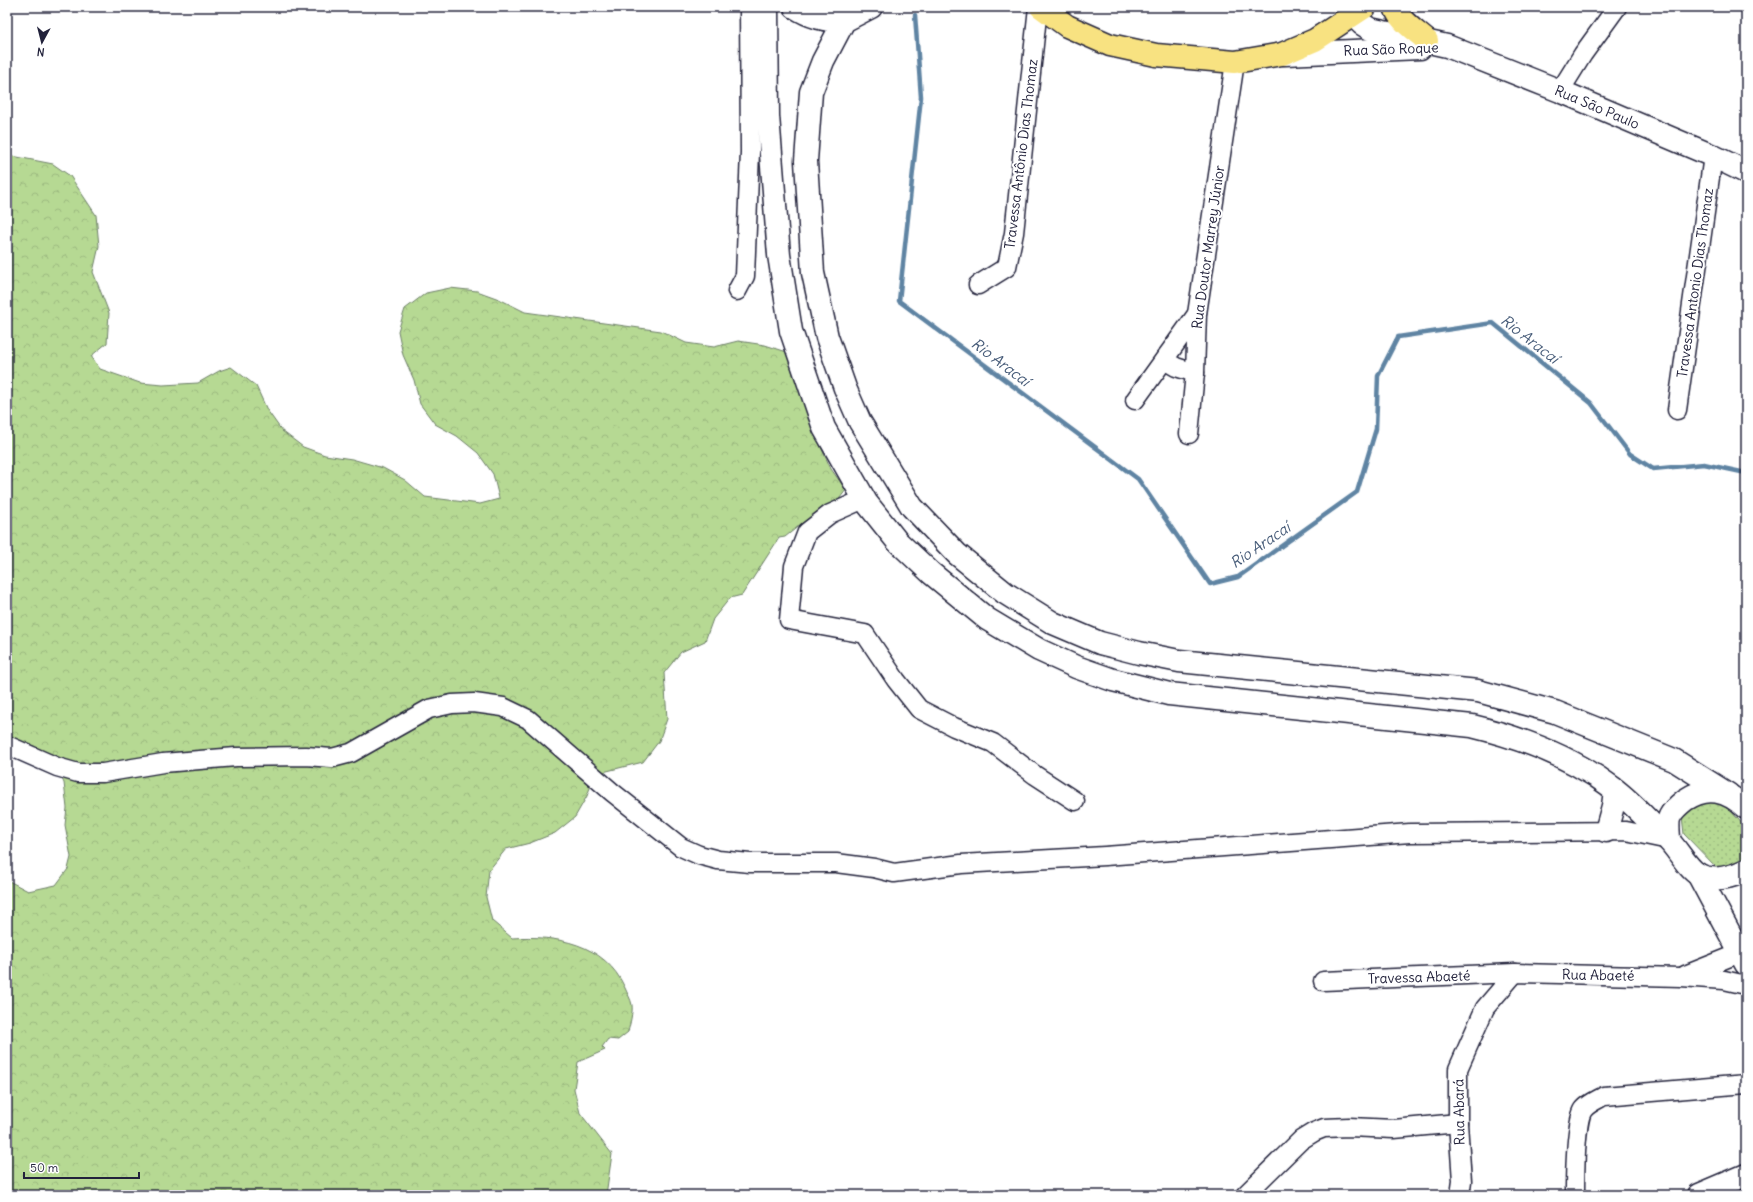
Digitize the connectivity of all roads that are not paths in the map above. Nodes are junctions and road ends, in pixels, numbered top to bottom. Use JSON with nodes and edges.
{"nodes":[{"id":1,"x":749,"y":7,"type":"edge"},
{"id":2,"x":767,"y":7,"type":"edge"},
{"id":3,"x":795,"y":7,"type":"edge"},
{"id":4,"x":871,"y":7,"type":"edge"},
{"id":5,"x":1038,"y":7,"type":"edge"},
{"id":6,"x":1041,"y":7,"type":"edge"},
{"id":7,"x":1395,"y":7,"type":"edge"},
{"id":8,"x":1617,"y":7,"type":"edge"},
{"id":9,"x":1357,"y":10,"type":"edge"},
{"id":10,"x":844,"y":21,"type":"junction"},
{"id":11,"x":1437,"y":43,"type":"junction"},
{"id":12,"x":1282,"y":54,"type":"junction"},
{"id":13,"x":1235,"y":62,"type":"junction"},
{"id":14,"x":1560,"y":91,"type":"junction"},
{"id":15,"x":1713,"y":156,"type":"junction"},
{"id":16,"x":1746,"y":172,"type":"edge"},
{"id":17,"x":978,"y":285,"type":"dead end"},
{"id":18,"x":737,"y":291,"type":"dead end"},
{"id":19,"x":1196,"y":314,"type":"junction"},
{"id":20,"x":1164,"y":360,"type":"junction"},
{"id":21,"x":1195,"y":373,"type":"junction"},
{"id":22,"x":1135,"y":400,"type":"dead end"},
{"id":23,"x":1678,"y":410,"type":"dead end"},
{"id":24,"x":1189,"y":434,"type":"dead end"},
{"id":25,"x":864,"y":499,"type":"junction"},
{"id":26,"x":7,"y":745,"type":"edge"},
{"id":27,"x":1615,"y":790,"type":"junction"},
{"id":28,"x":1728,"y":794,"type":"junction"},
{"id":29,"x":1075,"y":800,"type":"dead end"},
{"id":30,"x":1746,"y":808,"type":"edge"},
{"id":31,"x":1606,"y":832,"type":"junction"},
{"id":32,"x":1669,"y":840,"type":"junction"},
{"id":33,"x":1746,"y":870,"type":"edge"},
{"id":34,"x":1698,"y":874,"type":"junction"},
{"id":35,"x":1743,"y":958,"type":"edge"},
{"id":36,"x":1515,"y":973,"type":"junction"},
{"id":37,"x":1681,"y":977,"type":"junction"},
{"id":38,"x":1323,"y":981,"type":"dead end"},
{"id":39,"x":1746,"y":985,"type":"edge"},
{"id":40,"x":1746,"y":1084,"type":"edge"},
{"id":41,"x":1458,"y":1123,"type":"junction"},
{"id":42,"x":1746,"y":1175,"type":"edge"},
{"id":43,"x":1244,"y":1195,"type":"edge"},
{"id":44,"x":1460,"y":1195,"type":"edge"},
{"id":45,"x":1574,"y":1195,"type":"edge"},
{"id":46,"x":1699,"y":1195,"type":"edge"}],
"edges":[{"from":1,"to":18,"type":"street"},
{"from":2,"to":25,"type":"main road"},
{"from":3,"to":10,"type":"main road"},
{"from":4,"to":10,"type":"main road"},
{"from":5,"to":17,"type":"street","name":"Travessa Antônio Dias Thomaz"},
{"from":6,"to":13,"type":"main road"},
{"from":7,"to":11,"type":"main road"},
{"from":8,"to":14,"type":"street"},
{"from":9,"to":11,"type":"main road","name":"Rua São Roque"},
{"from":9,"to":12,"type":"main road"},
{"from":10,"to":28,"type":"main road"},
{"from":11,"to":12,"type":"main road","name":"Rua São Roque"},
{"from":11,"to":14,"type":"main road","name":"Rua São Paulo"},
{"from":12,"to":13,"type":"main road"},
{"from":13,"to":19,"type":"street","name":"Rua Doutor Marrey Júnior"},
{"from":14,"to":15,"type":"main road","name":"Rua São Paulo"},
{"from":15,"to":16,"type":"main road","name":"Rua São Paulo"},
{"from":15,"to":23,"type":"street","name":"Travessa Antonio Dias Thomaz"},
{"from":19,"to":20,"type":"street"},
{"from":19,"to":21,"type":"street","name":"Rua Doutor Marrey Júnior"},
{"from":20,"to":21,"type":"street"},
{"from":20,"to":22,"type":"street"},
{"from":21,"to":24,"type":"street","name":"Rua Doutor Marrey Júnior"},
{"from":25,"to":27,"type":"main road"},
{"from":25,"to":29,"type":"street"},
{"from":26,"to":31,"type":"street"},
{"from":27,"to":31,"type":"main road"},
{"from":27,"to":32,"type":"main road"},
{"from":28,"to":30,"type":"main road"},
{"from":28,"to":32,"type":"main road"},
{"from":31,"to":32,"type":"street"},
{"from":32,"to":34,"type":"main road"},
{"from":33,"to":34,"type":"main road"},
{"from":34,"to":35,"type":"main road"},
{"from":35,"to":37,"type":"street","name":"Rua Abaeté"},
{"from":36,"to":37,"type":"street","name":"Rua Abaeté"},
{"from":36,"to":38,"type":"street","name":"Travessa Abaeté"},
{"from":36,"to":41,"type":"street","name":"Rua Abará"},
{"from":37,"to":39,"type":"street","name":"Rua Abaeté"},
{"from":40,"to":45,"type":"street"},
{"from":41,"to":43,"type":"street"},
{"from":41,"to":44,"type":"street","name":"Rua Abará"},
{"from":42,"to":46,"type":"main road"}]}
